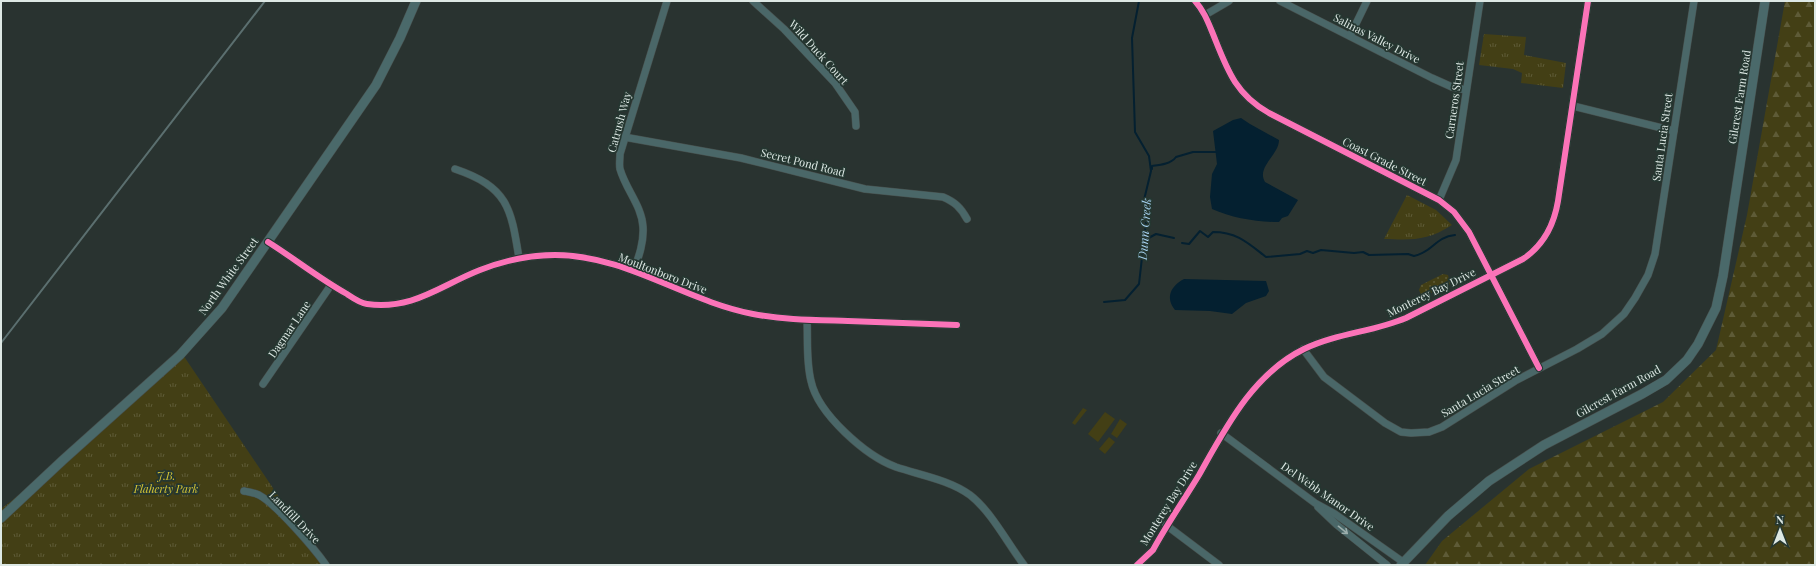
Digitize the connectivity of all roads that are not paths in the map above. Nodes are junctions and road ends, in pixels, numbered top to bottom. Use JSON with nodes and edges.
{"nodes":[{"id":1,"x":416,"y":1,"type":"edge"},
{"id":2,"x":667,"y":1,"type":"edge"},
{"id":3,"x":753,"y":1,"type":"edge"},
{"id":4,"x":1196,"y":1,"type":"edge"},
{"id":5,"x":1229,"y":1,"type":"edge"},
{"id":6,"x":1280,"y":1,"type":"edge"},
{"id":7,"x":1368,"y":1,"type":"edge"},
{"id":8,"x":1480,"y":1,"type":"edge"},
{"id":9,"x":1588,"y":1,"type":"edge"},
{"id":10,"x":1694,"y":1,"type":"edge"},
{"id":11,"x":1765,"y":1,"type":"edge"},
{"id":12,"x":1205,"y":15,"type":"junction"},
{"id":13,"x":1350,"y":36,"type":"junction"},
{"id":14,"x":1466,"y":90,"type":"junction"},
{"id":15,"x":1573,"y":106,"type":"junction"},
{"id":16,"x":856,"y":126,"type":"dead end"},
{"id":17,"x":1674,"y":131,"type":"junction"},
{"id":18,"x":624,"y":137,"type":"junction"},
{"id":19,"x":455,"y":169,"type":"dead end"},
{"id":20,"x":1439,"y":200,"type":"junction"},
{"id":21,"x":967,"y":219,"type":"dead end"},
{"id":22,"x":268,"y":242,"type":"junction"},
{"id":23,"x":519,"y":258,"type":"junction"},
{"id":24,"x":634,"y":270,"type":"junction"},
{"id":25,"x":1491,"y":275,"type":"junction"},
{"id":26,"x":331,"y":285,"type":"junction"},
{"id":27,"x":807,"y":320,"type":"junction"},
{"id":28,"x":957,"y":325,"type":"dead end"},
{"id":29,"x":1303,"y":349,"type":"junction"},
{"id":30,"x":1539,"y":368,"type":"junction"},
{"id":31,"x":263,"y":384,"type":"dead end"},
{"id":32,"x":1221,"y":433,"type":"junction"},
{"id":33,"x":244,"y":491,"type":"dead end"},
{"id":34,"x":1315,"y":503,"type":"junction"},
{"id":35,"x":1,"y":518,"type":"edge"},
{"id":36,"x":1166,"y":525,"type":"junction"},
{"id":37,"x":1402,"y":564,"type":"edge"},
{"id":38,"x":326,"y":565,"type":"edge"},
{"id":39,"x":1024,"y":565,"type":"edge"},
{"id":40,"x":1137,"y":565,"type":"edge"},
{"id":41,"x":1219,"y":565,"type":"edge"},
{"id":42,"x":1387,"y":565,"type":"edge"}],
"edges":[{"from":1,"to":22,"type":"main road","name":"North White Street"},
{"from":2,"to":18,"type":"street","name":"Catrush Way"},
{"from":3,"to":16,"type":"street","name":"Wild Duck Court"},
{"from":4,"to":12,"type":"street","name":"Coast Grade Street"},
{"from":5,"to":12,"type":"street"},
{"from":6,"to":13,"type":"street","name":"Salinas Valley Drive"},
{"from":7,"to":13,"type":"street"},
{"from":8,"to":14,"type":"street","name":"Carneros Street"},
{"from":9,"to":15,"type":"street","name":"Monterey Bay Drive"},
{"from":10,"to":17,"type":"street","name":"Santa Lucia Street"},
{"from":11,"to":37,"type":"main road","name":"Gilcrest Farm Road"},
{"from":12,"to":20,"type":"street","name":"Coast Grade Street"},
{"from":13,"to":14,"type":"street","name":"Salinas Valley Drive"},
{"from":14,"to":20,"type":"street","name":"Carneros Street"},
{"from":15,"to":17,"type":"street"},
{"from":15,"to":25,"type":"street","name":"Monterey Bay Drive"},
{"from":17,"to":30,"type":"street","name":"Santa Lucia Street"},
{"from":18,"to":21,"type":"street","name":"Secret Pond Road"},
{"from":18,"to":24,"type":"street","name":"Catrush Way"},
{"from":19,"to":23,"type":"street"},
{"from":20,"to":25,"type":"street","name":"Coast Grade Street"},
{"from":22,"to":26,"type":"street","name":"Moultonboro Drive"},
{"from":22,"to":35,"type":"main road","name":"North White Street"},
{"from":23,"to":24,"type":"street","name":"Moultonboro Drive"},
{"from":23,"to":26,"type":"street","name":"Moultonboro Drive"},
{"from":24,"to":27,"type":"street","name":"Moultonboro Drive"},
{"from":25,"to":29,"type":"street","name":"Monterey Bay Drive"},
{"from":25,"to":30,"type":"street","name":"Coast Grade Street"},
{"from":26,"to":31,"type":"street","name":"Dagmar Lane"},
{"from":27,"to":28,"type":"street","name":"Moultonboro Drive"},
{"from":27,"to":39,"type":"street"},
{"from":29,"to":30,"type":"street","name":"Santa Lucia Street"},
{"from":29,"to":32,"type":"street","name":"Monterey Bay Drive"},
{"from":32,"to":34,"type":"street","name":"Del Webb Manor Drive"},
{"from":32,"to":36,"type":"street","name":"Monterey Bay Drive"},
{"from":33,"to":38,"type":"street","name":"Landfill Drive"},
{"from":34,"to":37,"type":"street","name":"Del Webb Manor Drive"},
{"from":34,"to":42,"type":"street","one_way":true},
{"from":36,"to":40,"type":"street","name":"Monterey Bay Drive"},
{"from":36,"to":41,"type":"street"}]}
